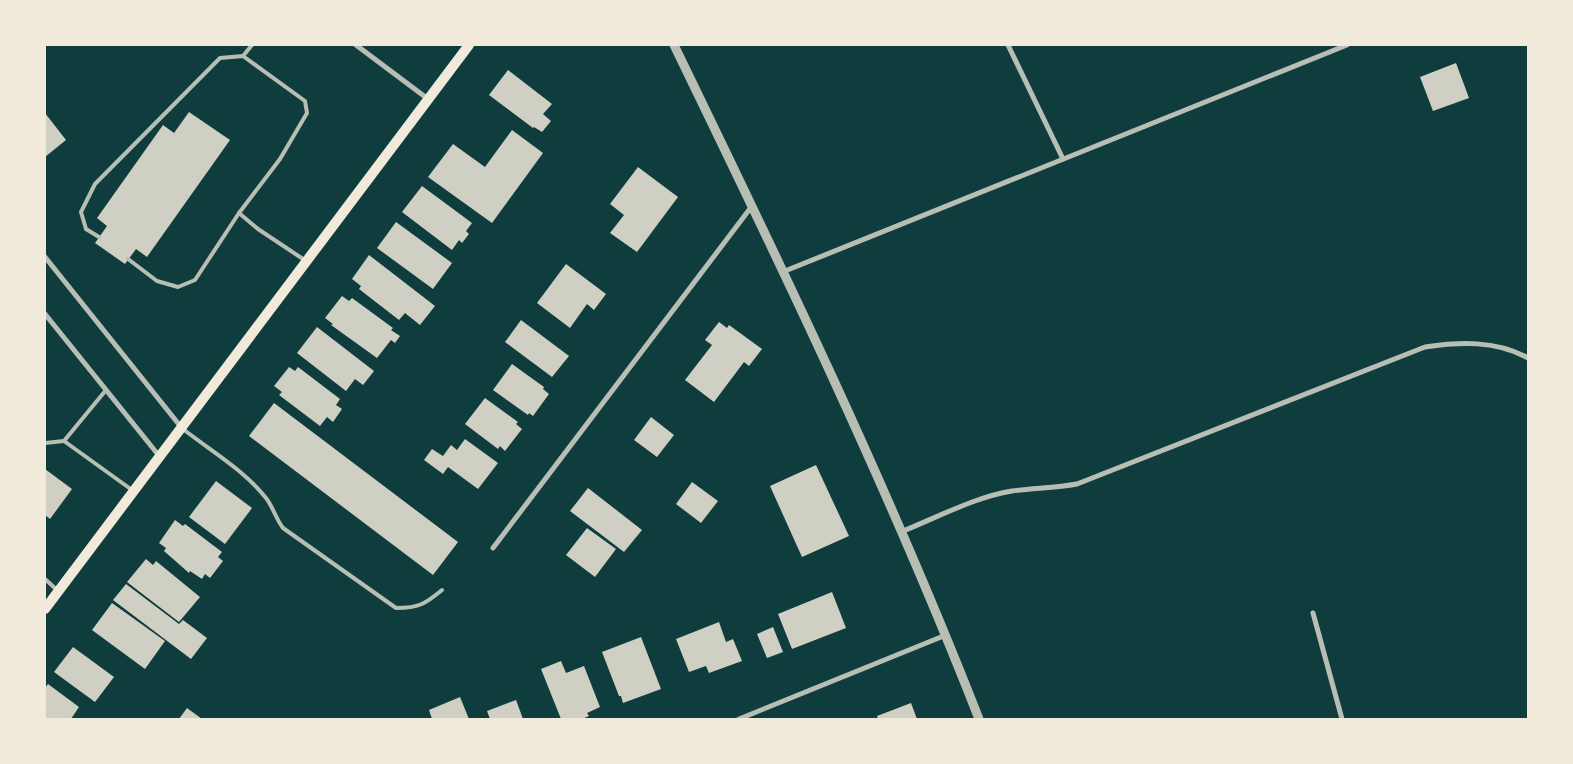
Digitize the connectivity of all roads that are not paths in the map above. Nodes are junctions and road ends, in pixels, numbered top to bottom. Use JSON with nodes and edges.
{"nodes":[{"id":1,"x":252,"y":45,"type":"edge"},
{"id":2,"x":356,"y":45,"type":"edge"},
{"id":3,"x":469,"y":45,"type":"edge"},
{"id":4,"x":674,"y":45,"type":"edge"},
{"id":5,"x":1008,"y":45,"type":"edge"},
{"id":6,"x":1343,"y":46,"type":"edge"},
{"id":7,"x":243,"y":56,"type":"junction"},
{"id":8,"x":428,"y":100,"type":"junction"},
{"id":9,"x":1063,"y":159,"type":"junction"},
{"id":10,"x":752,"y":206,"type":"junction"},
{"id":11,"x":239,"y":213,"type":"junction"},
{"id":12,"x":99,"y":238,"type":"dead end"},
{"id":13,"x":45,"y":257,"type":"edge"},
{"id":14,"x":128,"y":259,"type":"dead end"},
{"id":15,"x":306,"y":262,"type":"junction"},
{"id":16,"x":785,"y":271,"type":"junction"},
{"id":17,"x":45,"y":314,"type":"edge"},
{"id":18,"x":1528,"y":358,"type":"edge"},
{"id":19,"x":106,"y":390,"type":"junction"},
{"id":20,"x":181,"y":427,"type":"junction"},
{"id":21,"x":64,"y":441,"type":"junction"},
{"id":22,"x":45,"y":443,"type":"edge"},
{"id":23,"x":160,"y":457,"type":"junction"},
{"id":24,"x":134,"y":491,"type":"junction"},
{"id":25,"x":903,"y":531,"type":"junction"},
{"id":26,"x":493,"y":548,"type":"dead end"},
{"id":27,"x":45,"y":579,"type":"edge"},
{"id":28,"x":442,"y":590,"type":"dead end"},
{"id":29,"x":58,"y":591,"type":"junction"},
{"id":30,"x":45,"y":609,"type":"edge"},
{"id":31,"x":1313,"y":613,"type":"dead end"},
{"id":32,"x":946,"y":635,"type":"junction"},
{"id":33,"x":739,"y":719,"type":"edge"},
{"id":34,"x":979,"y":719,"type":"edge"},
{"id":35,"x":1342,"y":719,"type":"edge"}],
"edges":[{"from":1,"to":7,"type":"lane"},
{"from":2,"to":8,"type":"street"},
{"from":3,"to":8,"type":"main road"},
{"from":4,"to":10,"type":"street"},
{"from":5,"to":9,"type":"street"},
{"from":6,"to":9,"type":"street"},
{"from":7,"to":11,"type":"lane"},
{"from":7,"to":12,"type":"lane"},
{"from":8,"to":15,"type":"main road"},
{"from":9,"to":16,"type":"street"},
{"from":10,"to":16,"type":"street"},
{"from":10,"to":26,"type":"street"},
{"from":11,"to":14,"type":"lane"},
{"from":11,"to":15,"type":"lane"},
{"from":13,"to":20,"type":"street"},
{"from":15,"to":20,"type":"main road"},
{"from":16,"to":25,"type":"street"},
{"from":17,"to":19,"type":"street"},
{"from":18,"to":25,"type":"street"},
{"from":19,"to":21,"type":"lane"},
{"from":19,"to":23,"type":"street"},
{"from":20,"to":23,"type":"main road"},
{"from":20,"to":28,"type":"lane"},
{"from":21,"to":22,"type":"lane"},
{"from":21,"to":24,"type":"lane"},
{"from":23,"to":24,"type":"main road"},
{"from":24,"to":29,"type":"main road"},
{"from":25,"to":32,"type":"street"},
{"from":27,"to":29,"type":"lane"},
{"from":29,"to":30,"type":"main road"},
{"from":31,"to":35,"type":"street"},
{"from":32,"to":33,"type":"street"},
{"from":32,"to":34,"type":"street"}]}
